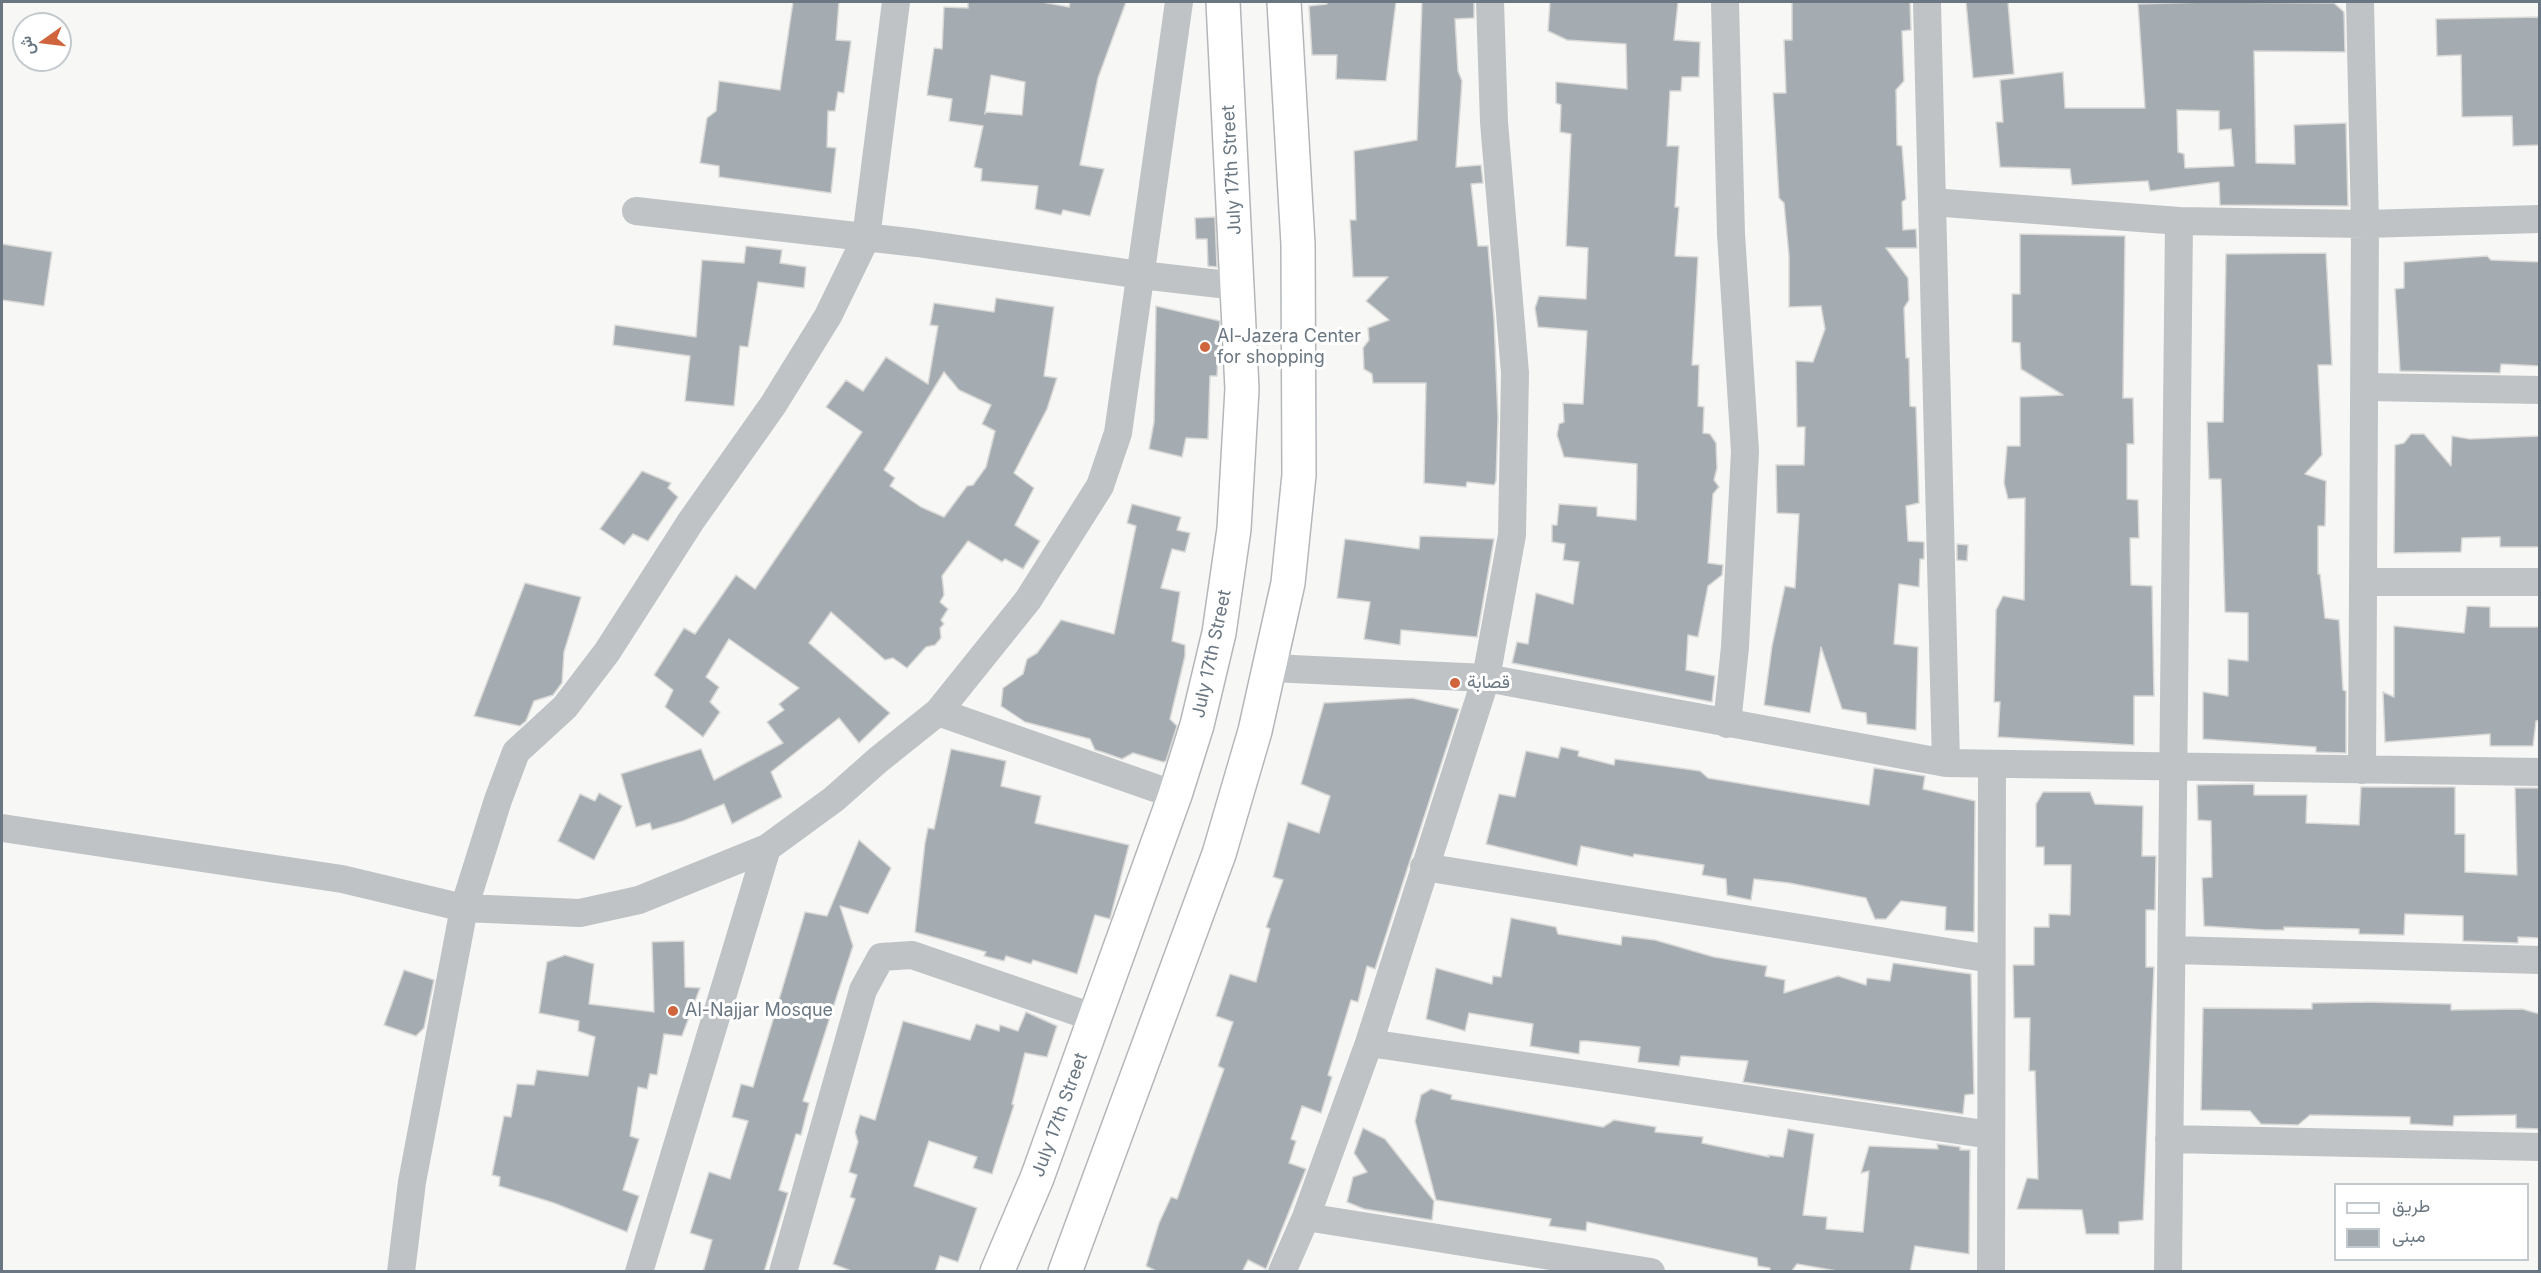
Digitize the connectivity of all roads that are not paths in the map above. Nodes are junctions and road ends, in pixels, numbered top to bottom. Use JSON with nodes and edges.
{"nodes":[{"id":1,"x":896,"y":2,"type":"edge"},
{"id":2,"x":1179,"y":2,"type":"edge"},
{"id":3,"x":1223,"y":2,"type":"edge"},
{"id":4,"x":1284,"y":2,"type":"edge"},
{"id":5,"x":1491,"y":2,"type":"edge"},
{"id":6,"x":1725,"y":2,"type":"edge"},
{"id":7,"x":1927,"y":2,"type":"edge"},
{"id":8,"x":2360,"y":2,"type":"edge"},
{"id":9,"x":1932,"y":202,"type":"junction"},
{"id":10,"x":636,"y":211,"type":"dead end"},
{"id":11,"x":2540,"y":219,"type":"edge"},
{"id":12,"x":2180,"y":221,"type":"junction"},
{"id":13,"x":2365,"y":224,"type":"junction"},
{"id":14,"x":866,"y":238,"type":"junction"},
{"id":15,"x":1141,"y":275,"type":"junction"},
{"id":16,"x":1237,"y":286,"type":"junction"},
{"id":17,"x":2365,"y":387,"type":"junction"},
{"id":18,"x":2540,"y":390,"type":"edge"},
{"id":19,"x":2365,"y":582,"type":"junction"},
{"id":20,"x":2540,"y":582,"type":"edge"},
{"id":21,"x":1271,"y":668,"type":"junction"},
{"id":22,"x":1486,"y":678,"type":"junction"},
{"id":23,"x":938,"y":712,"type":"junction"},
{"id":24,"x":1727,"y":724,"type":"junction"},
{"id":25,"x":1946,"y":763,"type":"junction"},
{"id":26,"x":1992,"y":765,"type":"junction"},
{"id":27,"x":2174,"y":767,"type":"junction"},
{"id":28,"x":2362,"y":770,"type":"junction"},
{"id":29,"x":2540,"y":772,"type":"edge"},
{"id":30,"x":1175,"y":795,"type":"junction"},
{"id":31,"x":2,"y":828,"type":"edge"},
{"id":32,"x":767,"y":848,"type":"junction"},
{"id":33,"x":1424,"y":867,"type":"junction"},
{"id":34,"x":464,"y":908,"type":"junction"},
{"id":35,"x":2172,"y":950,"type":"junction"},
{"id":36,"x":1991,"y":959,"type":"junction"},
{"id":37,"x":2540,"y":960,"type":"edge"},
{"id":38,"x":1095,"y":1018,"type":"junction"},
{"id":39,"x":1369,"y":1043,"type":"junction"},
{"id":40,"x":1991,"y":1135,"type":"junction"},
{"id":41,"x":2169,"y":1139,"type":"junction"},
{"id":42,"x":2540,"y":1147,"type":"edge"},
{"id":43,"x":1306,"y":1217,"type":"junction"},
{"id":44,"x":401,"y":1272,"type":"edge"},
{"id":45,"x":639,"y":1272,"type":"edge"},
{"id":46,"x":783,"y":1272,"type":"edge"},
{"id":47,"x":997,"y":1272,"type":"edge"},
{"id":48,"x":1065,"y":1272,"type":"edge"},
{"id":49,"x":1282,"y":1272,"type":"edge"},
{"id":50,"x":1651,"y":1272,"type":"edge"},
{"id":51,"x":1991,"y":1272,"type":"edge"},
{"id":52,"x":2168,"y":1272,"type":"edge"}],
"edges":[{"from":1,"to":14,"type":"street"},
{"from":2,"to":15,"type":"street"},
{"from":3,"to":16,"type":"main road","name":"July 17th Street"},
{"from":4,"to":21,"type":"main road"},
{"from":5,"to":22,"type":"street"},
{"from":6,"to":24,"type":"street"},
{"from":7,"to":9,"type":"street"},
{"from":8,"to":13,"type":"street"},
{"from":9,"to":12,"type":"street"},
{"from":9,"to":25,"type":"street"},
{"from":10,"to":14,"type":"street"},
{"from":11,"to":13,"type":"street"},
{"from":12,"to":13,"type":"street"},
{"from":12,"to":27,"type":"street"},
{"from":13,"to":17,"type":"street"},
{"from":14,"to":15,"type":"street"},
{"from":14,"to":34,"type":"street"},
{"from":15,"to":16,"type":"street"},
{"from":15,"to":23,"type":"street"},
{"from":16,"to":30,"type":"main road","name":"July 17th Street"},
{"from":17,"to":18,"type":"street"},
{"from":17,"to":19,"type":"street"},
{"from":19,"to":20,"type":"street"},
{"from":19,"to":28,"type":"street"},
{"from":21,"to":22,"type":"street"},
{"from":21,"to":48,"type":"main road"},
{"from":22,"to":24,"type":"street"},
{"from":22,"to":33,"type":"street"},
{"from":23,"to":30,"type":"street"},
{"from":23,"to":32,"type":"street"},
{"from":24,"to":25,"type":"street"},
{"from":25,"to":26,"type":"street"},
{"from":26,"to":27,"type":"street"},
{"from":26,"to":36,"type":"street"},
{"from":27,"to":28,"type":"street"},
{"from":27,"to":35,"type":"street"},
{"from":28,"to":29,"type":"street"},
{"from":30,"to":38,"type":"main road","name":"July 17th Street"},
{"from":31,"to":34,"type":"street"},
{"from":32,"to":34,"type":"street"},
{"from":32,"to":45,"type":"street"},
{"from":33,"to":36,"type":"street"},
{"from":33,"to":39,"type":"street"},
{"from":34,"to":44,"type":"street"},
{"from":35,"to":37,"type":"street"},
{"from":35,"to":41,"type":"street"},
{"from":36,"to":40,"type":"street"},
{"from":38,"to":46,"type":"street"},
{"from":38,"to":47,"type":"main road","name":"July 17th Street"},
{"from":39,"to":40,"type":"street"},
{"from":39,"to":43,"type":"street"},
{"from":40,"to":51,"type":"street"},
{"from":41,"to":42,"type":"street"},
{"from":41,"to":52,"type":"street"},
{"from":43,"to":49,"type":"street"},
{"from":43,"to":50,"type":"street"}]}
